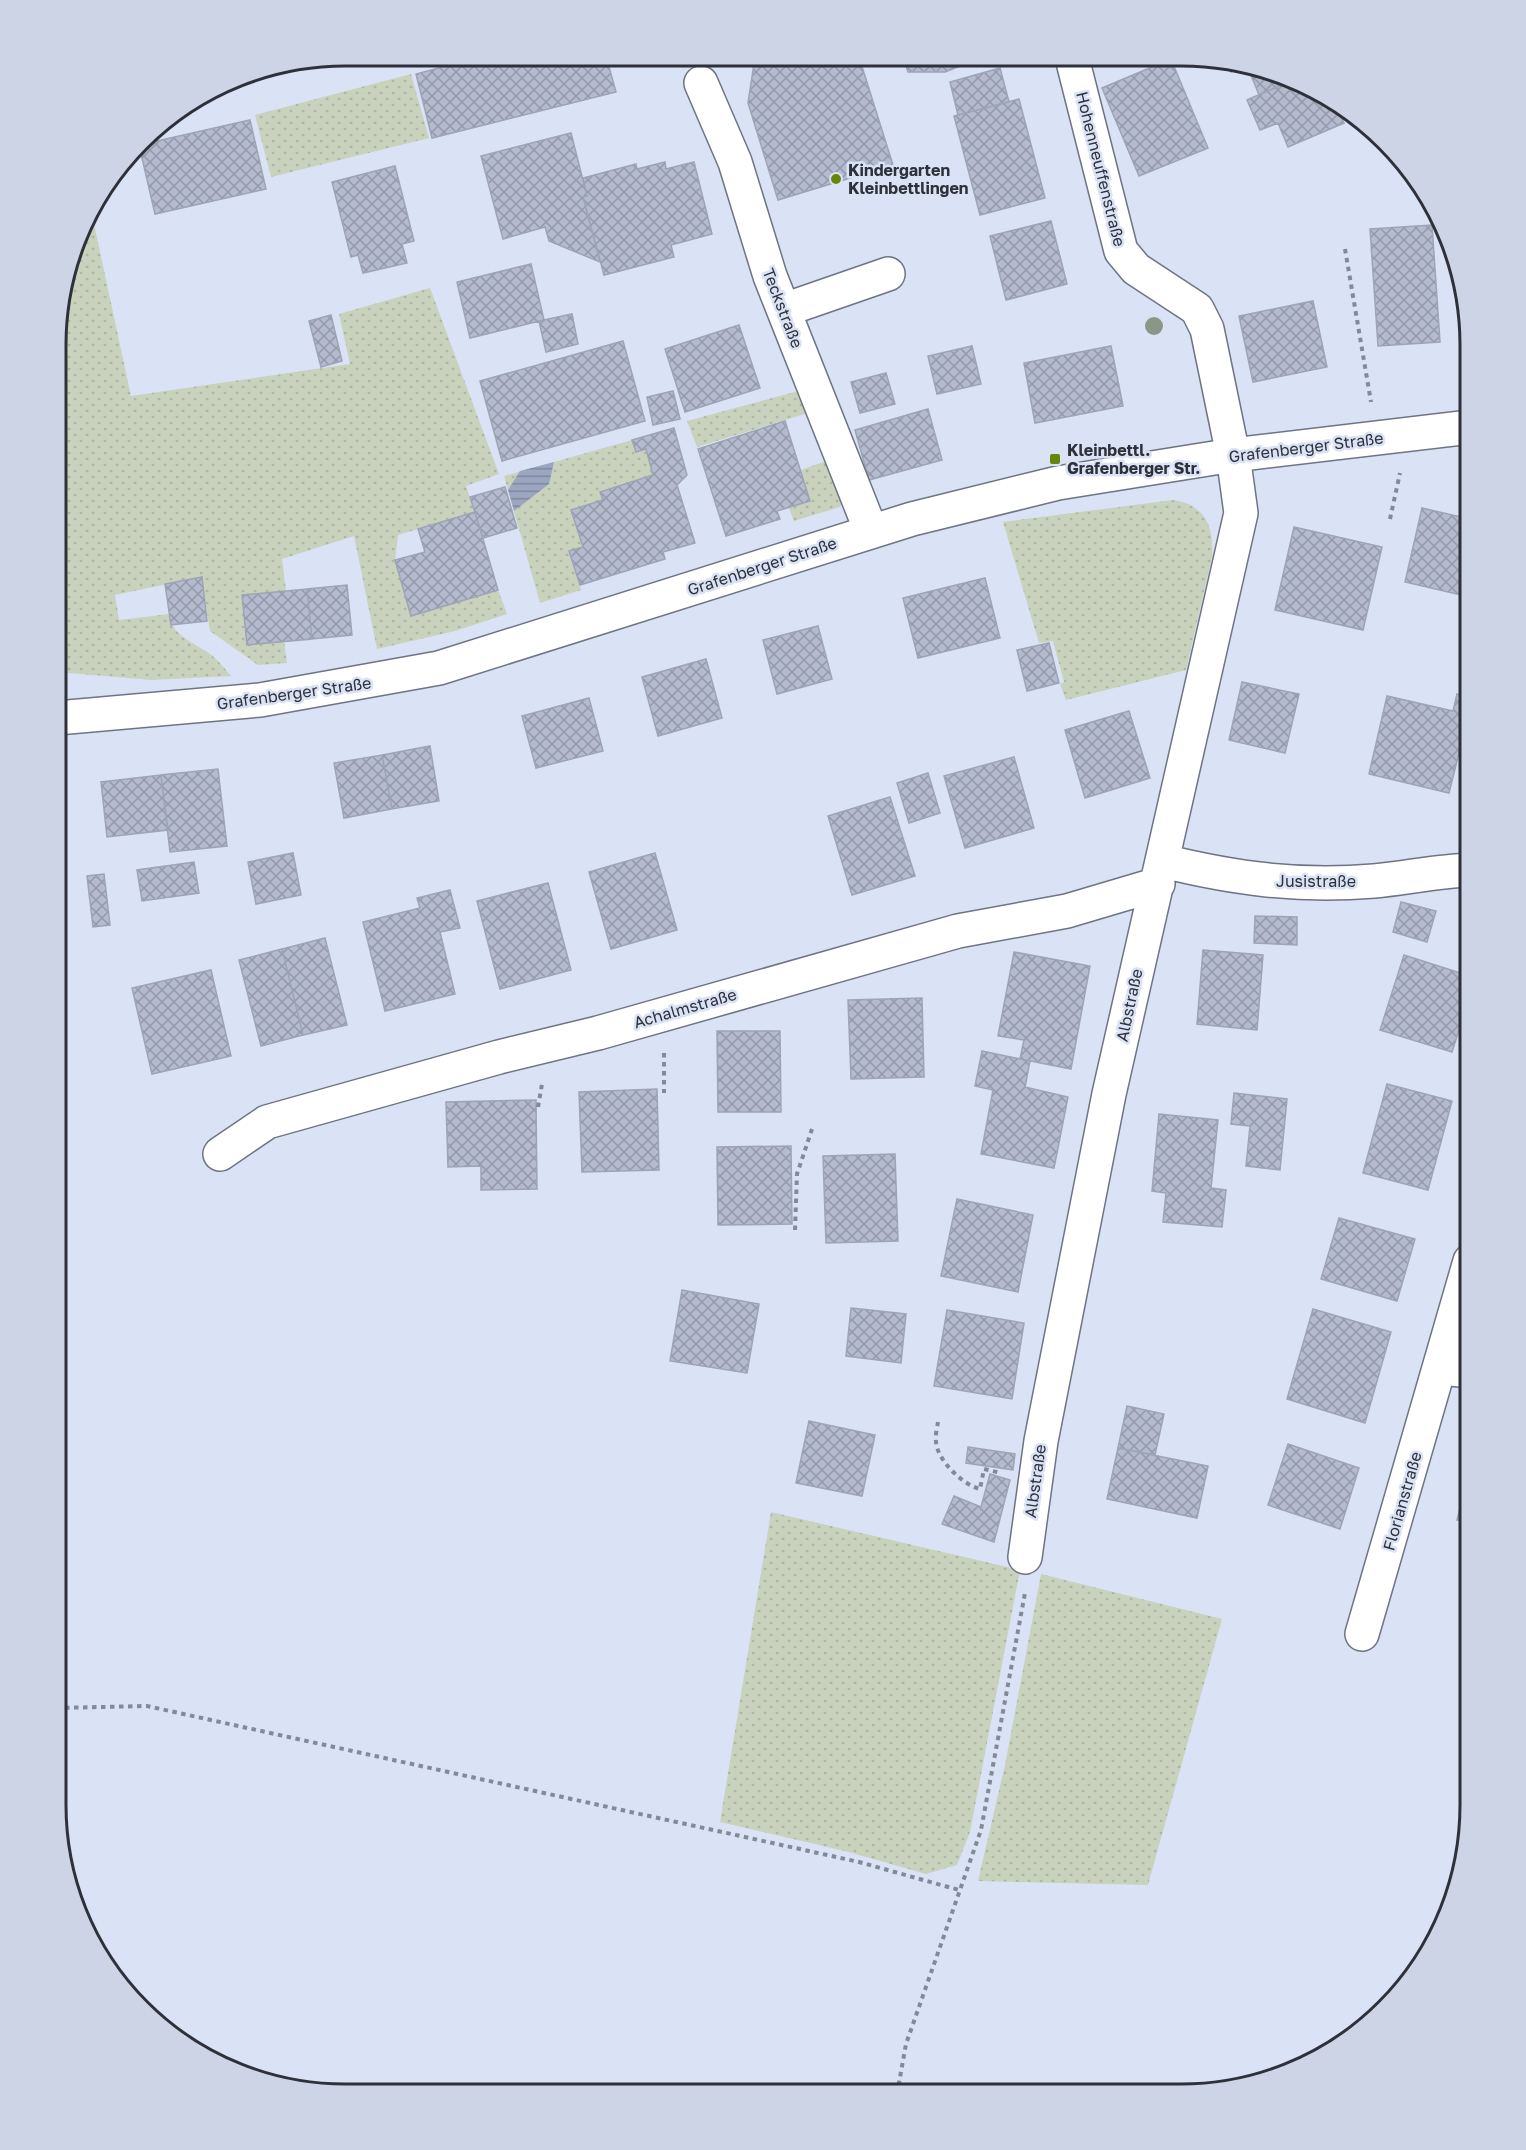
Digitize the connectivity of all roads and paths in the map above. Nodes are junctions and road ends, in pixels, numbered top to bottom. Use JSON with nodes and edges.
{"nodes":[{"id":1,"x":1074,"y":66,"type":"edge"},
{"id":2,"x":701,"y":83,"type":"dead end"},
{"id":3,"x":1345,"y":249,"type":"dead end"},
{"id":4,"x":888,"y":274,"type":"dead end"},
{"id":5,"x":784,"y":310,"type":"junction"},
{"id":6,"x":1460,"y":429,"type":"edge"},
{"id":7,"x":1409,"y":435,"type":"junction"},
{"id":8,"x":1378,"y":438,"type":"junction"},
{"id":9,"x":1233,"y":455,"type":"junction"},
{"id":10,"x":1390,"y":519,"type":"dead end"},
{"id":11,"x":871,"y":531,"type":"junction"},
{"id":12,"x":66,"y":717,"type":"edge"},
{"id":13,"x":1460,"y":871,"type":"edge"},
{"id":14,"x":1161,"y":872,"type":"junction"},
{"id":15,"x":812,"y":1129,"type":"dead end"},
{"id":16,"x":220,"y":1154,"type":"dead end"},
{"id":17,"x":795,"y":1230,"type":"dead end"},
{"id":18,"x":1460,"y":1333,"type":"edge"},
{"id":19,"x":1455,"y":1369,"type":"edge"},
{"id":20,"x":938,"y":1422,"type":"dead end"},
{"id":21,"x":1007,"y":1474,"type":"dead end"},
{"id":22,"x":1025,"y":1557,"type":"joint"},
{"id":23,"x":1362,"y":1634,"type":"dead end"},
{"id":24,"x":66,"y":1708,"type":"edge"},
{"id":25,"x":959,"y":1890,"type":"junction"},
{"id":26,"x":899,"y":2084,"type":"edge"}],
"edges":[{"from":1,"to":9,"type":"street","name":"Hohenneuffenstraße"},
{"from":2,"to":5,"type":"street","name":"Teckstraße"},
{"from":3,"to":8,"type":"path"},
{"from":4,"to":5,"type":"street"},
{"from":5,"to":11,"type":"street","name":"Teckstraße"},
{"from":6,"to":7,"type":"street","name":"Grafenberger Straße"},
{"from":7,"to":8,"type":"street","name":"Grafenberger Straße"},
{"from":7,"to":10,"type":"path"},
{"from":8,"to":9,"type":"street","name":"Grafenberger Straße"},
{"from":9,"to":11,"type":"street","name":"Grafenberger Straße"},
{"from":9,"to":14,"type":"street","name":"Albstraße"},
{"from":11,"to":12,"type":"street","name":"Grafenberger Straße"},
{"from":13,"to":14,"type":"street","name":"Jusistraße"},
{"from":14,"to":16,"type":"street","name":"Achalmstraße"},
{"from":14,"to":22,"type":"street","name":"Albstraße"},
{"from":15,"to":17,"type":"path"},
{"from":18,"to":19,"type":"street","name":"Florianstraße"},
{"from":19,"to":23,"type":"street","name":"Florianstraße"},
{"from":20,"to":21,"type":"path"},
{"from":22,"to":25,"type":"path"},
{"from":24,"to":25,"type":"path"},
{"from":25,"to":26,"type":"path"}]}
